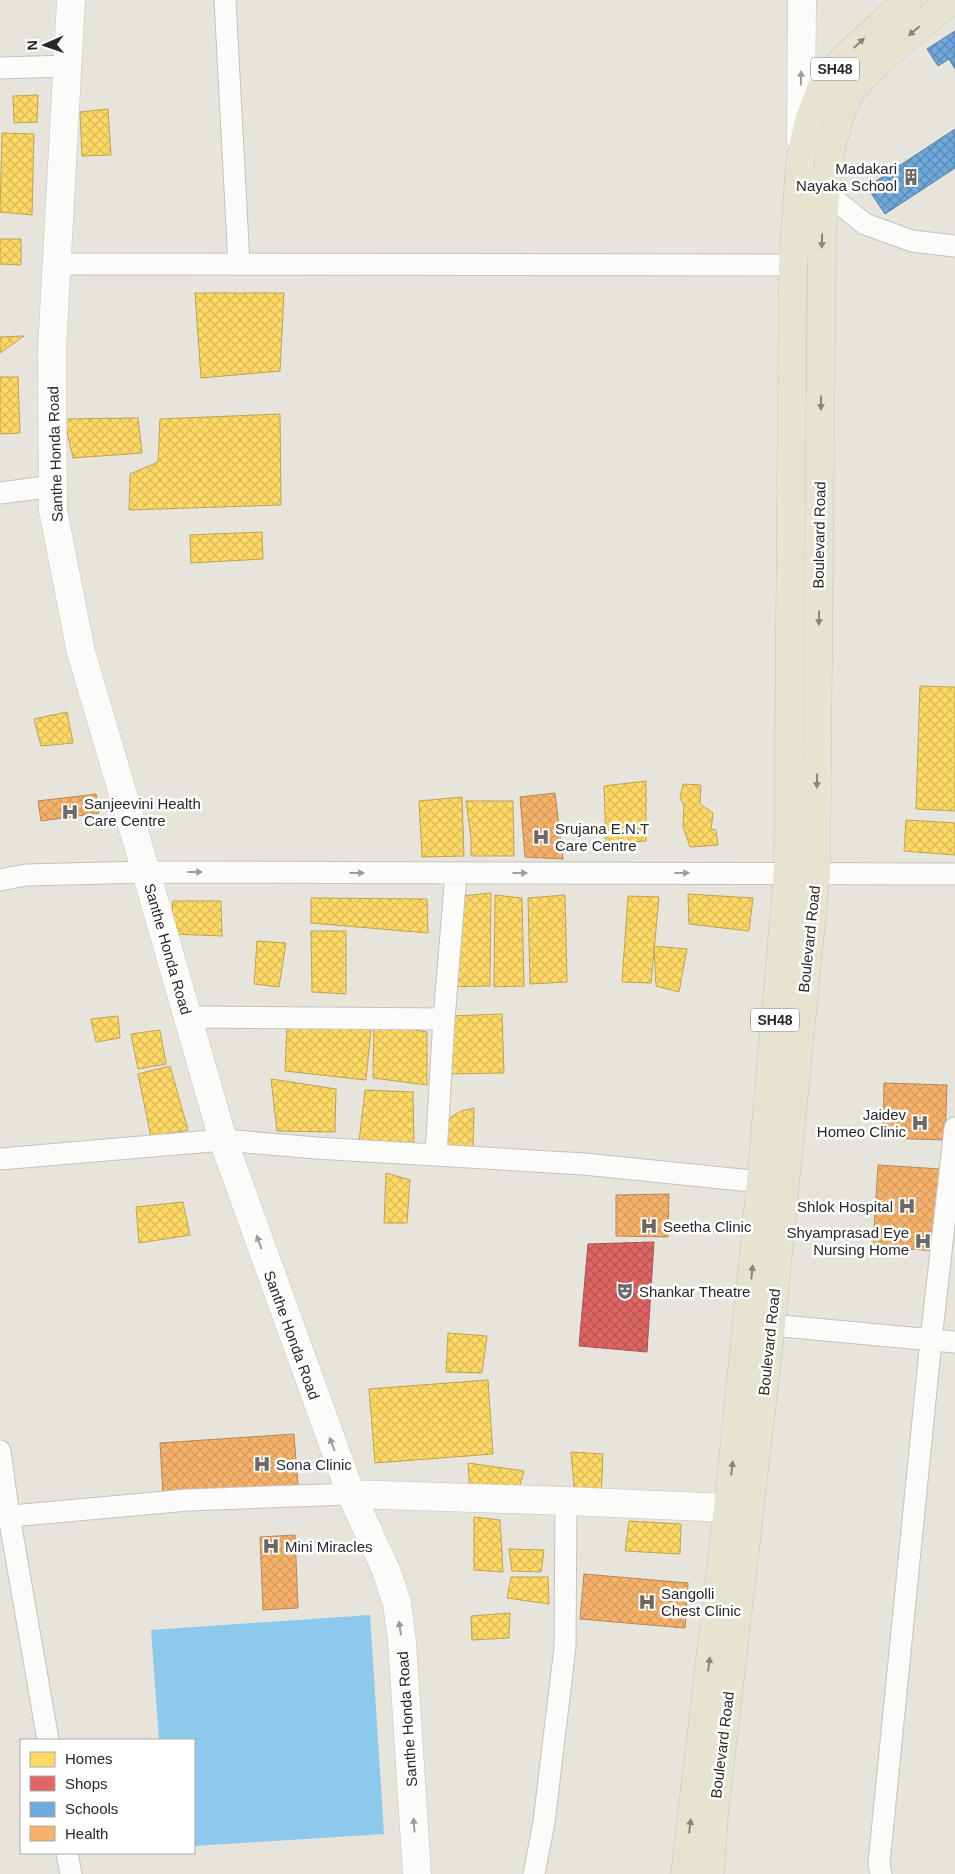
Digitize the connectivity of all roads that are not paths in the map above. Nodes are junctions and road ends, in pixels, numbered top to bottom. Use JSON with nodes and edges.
{"nodes":[{"id":1,"x":71,"y":0,"type":"edge"},
{"id":2,"x":225,"y":0,"type":"edge"},
{"id":3,"x":802,"y":0,"type":"edge"},
{"id":4,"x":908,"y":0,"type":"edge"},
{"id":5,"x":952,"y":0,"type":"edge"},
{"id":6,"x":68,"y":66,"type":"junction"},
{"id":7,"x":0,"y":68,"type":"edge"},
{"id":8,"x":799,"y":172,"type":"junction"},
{"id":9,"x":825,"y":192,"type":"junction"},
{"id":10,"x":955,"y":246,"type":"edge"},
{"id":11,"x":57,"y":264,"type":"junction"},
{"id":12,"x":239,"y":264,"type":"junction"},
{"id":13,"x":793,"y":265,"type":"junction"},
{"id":14,"x":53,"y":486,"type":"junction"},
{"id":15,"x":0,"y":493,"type":"edge"},
{"id":16,"x":146,"y":872,"type":"junction"},
{"id":17,"x":788,"y":872,"type":"junction"},
{"id":18,"x":456,"y":873,"type":"junction"},
{"id":19,"x":816,"y":873,"type":"junction"},
{"id":20,"x":955,"y":874,"type":"edge"},
{"id":21,"x":0,"y":880,"type":"edge"},
{"id":22,"x":188,"y":1017,"type":"junction"},
{"id":23,"x":444,"y":1019,"type":"junction"},
{"id":24,"x":955,"y":1128,"type":"edge"},
{"id":25,"x":223,"y":1140,"type":"junction"},
{"id":26,"x":436,"y":1155,"type":"junction"},
{"id":27,"x":0,"y":1159,"type":"edge"},
{"id":28,"x":761,"y":1182,"type":"junction"},
{"id":29,"x":771,"y":1325,"type":"junction"},
{"id":30,"x":932,"y":1340,"type":"junction"},
{"id":31,"x":955,"y":1342,"type":"edge"},
{"id":32,"x":0,"y":1451,"type":"edge"},
{"id":33,"x":351,"y":1494,"type":"junction"},
{"id":34,"x":566,"y":1501,"type":"junction"},
{"id":35,"x":728,"y":1508,"type":"junction"},
{"id":36,"x":4,"y":1516,"type":"edge"},
{"id":37,"x":48,"y":1739,"type":"edge"},
{"id":38,"x":67,"y":1854,"type":"edge"},
{"id":39,"x":71,"y":1874,"type":"edge"},
{"id":40,"x":417,"y":1874,"type":"edge"},
{"id":41,"x":534,"y":1874,"type":"edge"},
{"id":42,"x":684,"y":1874,"type":"edge"},
{"id":43,"x":710,"y":1874,"type":"edge"},
{"id":44,"x":880,"y":1874,"type":"edge"}],
"edges":[{"from":1,"to":6,"type":"main road","name":"Santhe Honda Road"},
{"from":2,"to":12,"type":"street"},
{"from":8,"to":3,"type":"main road","one_way":true},
{"from":8,"to":4,"type":"main road","number":"SH48","one_way":true},
{"from":5,"to":9,"type":"main road","name":"Boulevard Road","number":"SH48","one_way":true},
{"from":6,"to":7,"type":"street"},
{"from":6,"to":11,"type":"main road","name":"Santhe Honda Road"},
{"from":8,"to":9,"type":"main road"},
{"from":8,"to":13,"type":"main road","name":"Boulevard Road","number":"SH48"},
{"from":9,"to":10,"type":"street"},
{"from":9,"to":19,"type":"main road","name":"Boulevard Road","number":"SH48","one_way":true},
{"from":11,"to":12,"type":"street"},
{"from":11,"to":14,"type":"main road","name":"Santhe Honda Road"},
{"from":12,"to":13,"type":"street"},
{"from":13,"to":17,"type":"main road","name":"Boulevard Road","number":"SH48"},
{"from":14,"to":15,"type":"street"},
{"from":14,"to":16,"type":"main road","name":"Santhe Honda Road"},
{"from":16,"to":18,"type":"street","one_way":true},
{"from":16,"to":21,"type":"street"},
{"from":16,"to":22,"type":"main road","name":"Santhe Honda Road"},
{"from":18,"to":17,"type":"street","one_way":true},
{"from":17,"to":19,"type":"street"},
{"from":17,"to":28,"type":"main road","name":"Boulevard Road","number":"SH48"},
{"from":18,"to":23,"type":"street"},
{"from":19,"to":20,"type":"street"},
{"from":19,"to":29,"type":"main road","name":"Boulevard Road","number":"SH48"},
{"from":22,"to":23,"type":"street"},
{"from":22,"to":25,"type":"main road","name":"Santhe Honda Road"},
{"from":23,"to":26,"type":"street"},
{"from":24,"to":30,"type":"street"},
{"from":25,"to":26,"type":"street"},
{"from":25,"to":27,"type":"street"},
{"from":33,"to":25,"type":"main road","name":"Santhe Honda Road","one_way":true},
{"from":26,"to":28,"type":"street"},
{"from":35,"to":28,"type":"main road","name":"Boulevard Road","number":"SH48","one_way":true},
{"from":29,"to":30,"type":"street"},
{"from":29,"to":43,"type":"main road","name":"Boulevard Road","number":"SH48"},
{"from":30,"to":31,"type":"street"},
{"from":30,"to":44,"type":"street"},
{"from":32,"to":36,"type":"street"},
{"from":33,"to":34,"type":"main road"},
{"from":33,"to":36,"type":"street"},
{"from":40,"to":33,"type":"main road","name":"Santhe Honda Road","one_way":true},
{"from":34,"to":35,"type":"main road"},
{"from":34,"to":41,"type":"street"},
{"from":42,"to":35,"type":"main road","name":"Boulevard Road","number":"SH48","one_way":true},
{"from":36,"to":37,"type":"street"},
{"from":38,"to":39,"type":"street"}]}
